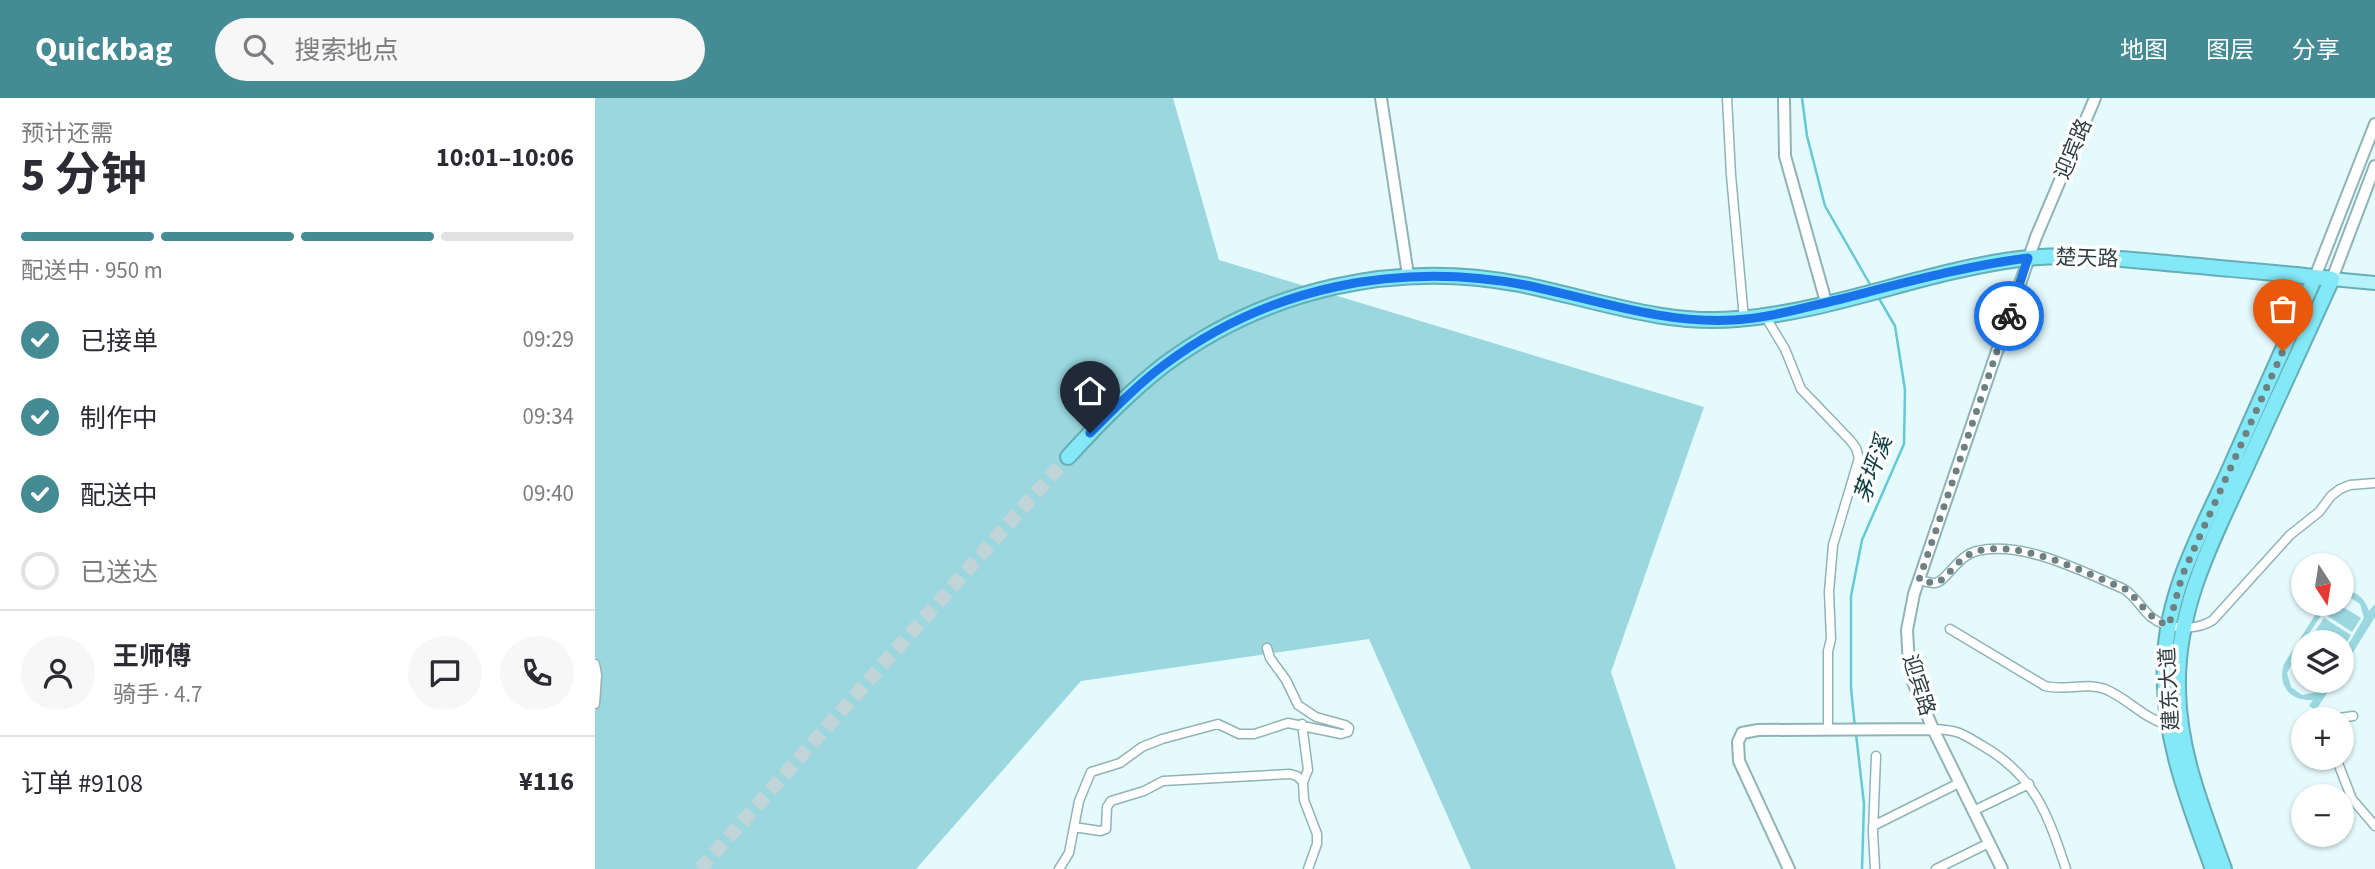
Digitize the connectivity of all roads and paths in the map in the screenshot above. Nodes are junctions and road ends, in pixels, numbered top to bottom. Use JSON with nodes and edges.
{"nodes":[{"id":1,"x":1381,"y":98,"type":"edge"},
{"id":2,"x":1727,"y":98,"type":"edge"},
{"id":3,"x":1784,"y":98,"type":"edge"},
{"id":4,"x":2095,"y":98,"type":"edge"},
{"id":5,"x":2375,"y":124,"type":"edge"},
{"id":6,"x":2375,"y":166,"type":"edge"},
{"id":7,"x":2028,"y":258,"type":"junction"},
{"id":8,"x":1408,"y":275,"type":"junction"},
{"id":9,"x":2315,"y":277,"type":"junction"},
{"id":10,"x":2332,"y":279,"type":"junction"},
{"id":11,"x":2375,"y":283,"type":"edge"},
{"id":12,"x":1826,"y":302,"type":"junction"},
{"id":13,"x":1765,"y":316,"type":"junction"},
{"id":14,"x":1744,"y":319,"type":"junction"},
{"id":15,"x":1068,"y":457,"type":"tunnel mouth"},
{"id":16,"x":2375,"y":483,"type":"edge"},
{"id":17,"x":1919,"y":580,"type":"junction"},
{"id":18,"x":2176,"y":626,"type":"junction"},
{"id":19,"x":1950,"y":629,"type":"dead end"},
{"id":20,"x":1267,"y":648,"type":"dead end"},
{"id":21,"x":595,"y":664,"type":"edge"},
{"id":22,"x":595,"y":704,"type":"edge"},
{"id":23,"x":1302,"y":724,"type":"junction"},
{"id":24,"x":2175,"y":726,"type":"junction"},
{"id":25,"x":1933,"y":729,"type":"junction"},
{"id":26,"x":1833,"y":730,"type":"junction"},
{"id":27,"x":1875,"y":756,"type":"dead end"},
{"id":28,"x":2341,"y":770,"type":"edge"},
{"id":29,"x":1303,"y":782,"type":"junction"},
{"id":30,"x":1959,"y":783,"type":"junction"},
{"id":31,"x":2029,"y":784,"type":"junction"},
{"id":32,"x":1973,"y":811,"type":"junction"},
{"id":33,"x":1873,"y":826,"type":"junction"},
{"id":34,"x":2375,"y":826,"type":"edge"},
{"id":35,"x":1074,"y":827,"type":"junction"},
{"id":36,"x":1989,"y":842,"type":"junction"},
{"id":37,"x":1059,"y":869,"type":"edge"},
{"id":38,"x":1308,"y":869,"type":"edge"},
{"id":39,"x":1789,"y":869,"type":"edge"},
{"id":40,"x":1875,"y":869,"type":"edge"},
{"id":41,"x":1936,"y":869,"type":"edge"},
{"id":42,"x":2002,"y":869,"type":"edge"},
{"id":43,"x":2066,"y":869,"type":"edge"},
{"id":44,"x":2213,"y":869,"type":"edge"},
{"id":45,"x":2224,"y":869,"type":"edge"}],
"edges":[{"from":1,"to":8,"type":"main road"},
{"from":2,"to":14,"type":"street"},
{"from":3,"to":12,"type":"main road"},
{"from":4,"to":7,"type":"main road","name":"迎宾路"},
{"from":5,"to":9,"type":"main road","name":"建东大道"},
{"from":6,"to":10,"type":"main road","name":"建东大道"},
{"from":7,"to":9,"type":"highway","name":"楚天路"},
{"from":7,"to":12,"type":"highway","name":"楚天路"},
{"from":7,"to":17,"type":"main road","name":"迎宾路"},
{"from":8,"to":14,"type":"highway","name":"楚天路"},
{"from":8,"to":15,"type":"highway","name":"楚天路"},
{"from":9,"to":10,"type":"highway","name":"楚天路"},
{"from":9,"to":18,"type":"highway","name":"建东大道"},
{"from":10,"to":11,"type":"main road","name":"楚天路"},
{"from":10,"to":18,"type":"highway","name":"建东大道"},
{"from":12,"to":13,"type":"highway","name":"楚天路"},
{"from":13,"to":14,"type":"highway","name":"楚天路"},
{"from":13,"to":26,"type":"street"},
{"from":16,"to":18,"type":"street"},
{"from":17,"to":18,"type":"street"},
{"from":17,"to":25,"type":"main road","name":"迎宾路"},
{"from":18,"to":24,"type":"highway","name":"建东大道"},
{"from":19,"to":24,"type":"street"},
{"from":20,"to":23,"type":"street"},
{"from":21,"to":22,"type":"street"},
{"from":23,"to":29,"type":"street"},
{"from":23,"to":35,"type":"street"},
{"from":24,"to":44,"type":"highway","name":"建东大道"},
{"from":24,"to":45,"type":"highway","name":"建东大道"},
{"from":25,"to":26,"type":"main road"},
{"from":25,"to":30,"type":"main road","name":"迎宾路"},
{"from":25,"to":31,"type":"street"},
{"from":26,"to":39,"type":"main road"},
{"from":27,"to":33,"type":"street"},
{"from":28,"to":34,"type":"street"},
{"from":29,"to":35,"type":"street"},
{"from":29,"to":38,"type":"street"},
{"from":30,"to":32,"type":"main road","name":"迎宾路"},
{"from":30,"to":33,"type":"street"},
{"from":31,"to":32,"type":"street"},
{"from":31,"to":43,"type":"street"},
{"from":32,"to":36,"type":"main road","name":"迎宾路"},
{"from":33,"to":40,"type":"street"},
{"from":35,"to":37,"type":"street"},
{"from":36,"to":41,"type":"street"},
{"from":36,"to":42,"type":"main road","name":"迎宾路"}]}
